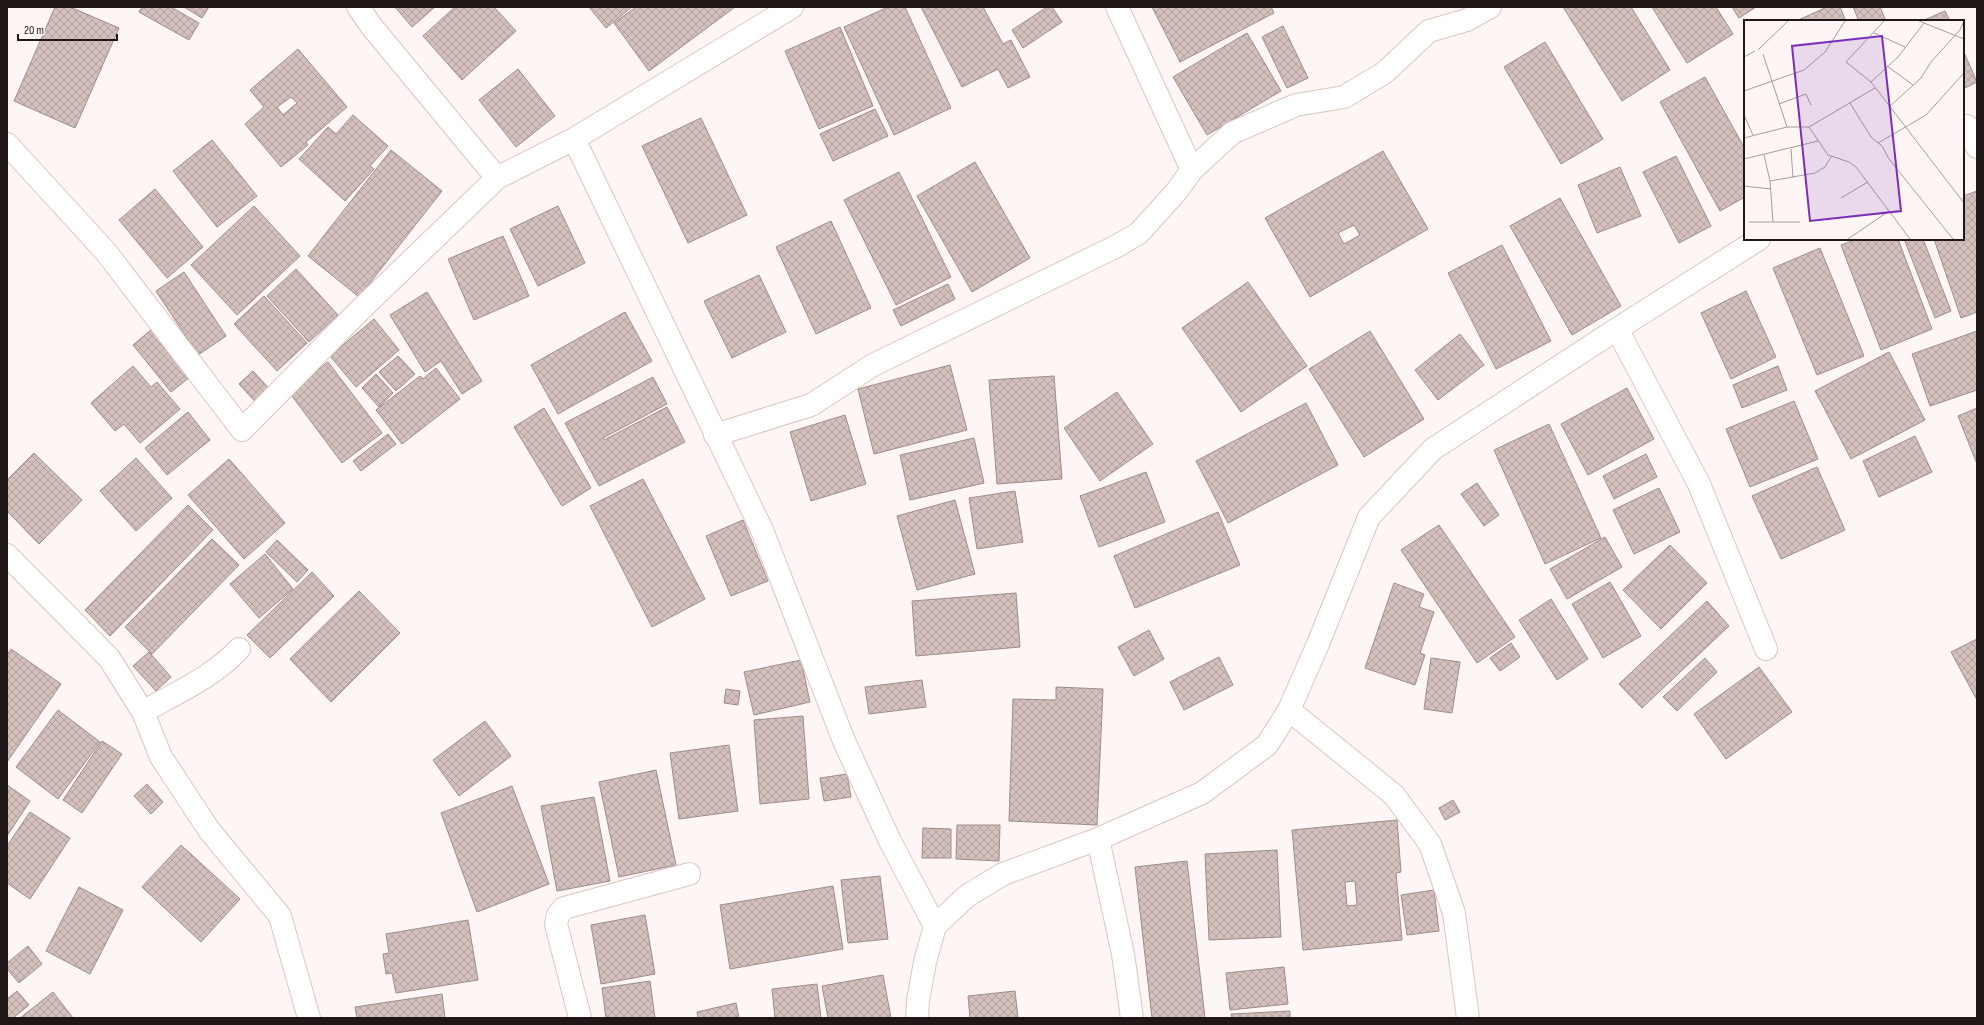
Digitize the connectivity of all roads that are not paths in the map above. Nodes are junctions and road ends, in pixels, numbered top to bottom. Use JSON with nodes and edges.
{"nodes":[{"id":1,"x":358,"y":7,"type":"edge"},
{"id":2,"x":792,"y":7,"type":"edge"},
{"id":3,"x":1117,"y":7,"type":"edge"},
{"id":4,"x":1490,"y":7,"type":"edge"},
{"id":5,"x":1969,"y":125,"type":"edge"},
{"id":6,"x":574,"y":139,"type":"junction"},
{"id":7,"x":7,"y":144,"type":"edge"},
{"id":8,"x":1977,"y":147,"type":"edge"},
{"id":9,"x":1192,"y":170,"type":"junction"},
{"id":10,"x":497,"y":178,"type":"junction"},
{"id":11,"x":1757,"y":240,"type":"edge"},
{"id":12,"x":1617,"y":329,"type":"junction"},
{"id":13,"x":715,"y":435,"type":"junction"},
{"id":14,"x":7,"y":554,"type":"edge"},
{"id":15,"x":239,"y":649,"type":"dead end"},
{"id":16,"x":1766,"y":649,"type":"dead end"},
{"id":17,"x":1289,"y":710,"type":"junction"},
{"id":18,"x":143,"y":712,"type":"junction"},
{"id":19,"x":1098,"y":839,"type":"junction"},
{"id":20,"x":690,"y":874,"type":"dead end"},
{"id":21,"x":935,"y":926,"type":"junction"},
{"id":22,"x":309,"y":1018,"type":"edge"},
{"id":23,"x":580,"y":1018,"type":"edge"},
{"id":24,"x":917,"y":1018,"type":"edge"},
{"id":25,"x":1132,"y":1018,"type":"edge"},
{"id":26,"x":1468,"y":1018,"type":"edge"}],
"edges":[{"from":1,"to":10,"type":"street"},
{"from":2,"to":6,"type":"street"},
{"from":3,"to":9,"type":"street"},
{"from":4,"to":9,"type":"street"},
{"from":5,"to":8,"type":"street"},
{"from":6,"to":10,"type":"street"},
{"from":6,"to":13,"type":"street"},
{"from":7,"to":10,"type":"street"},
{"from":9,"to":13,"type":"street"},
{"from":11,"to":12,"type":"street"},
{"from":12,"to":16,"type":"street"},
{"from":12,"to":17,"type":"street"},
{"from":13,"to":21,"type":"street"},
{"from":14,"to":18,"type":"street"},
{"from":15,"to":18,"type":"street"},
{"from":17,"to":19,"type":"street"},
{"from":17,"to":26,"type":"street"},
{"from":18,"to":22,"type":"street"},
{"from":19,"to":21,"type":"street"},
{"from":19,"to":25,"type":"street"},
{"from":20,"to":23,"type":"street"},
{"from":21,"to":24,"type":"street"}]}
